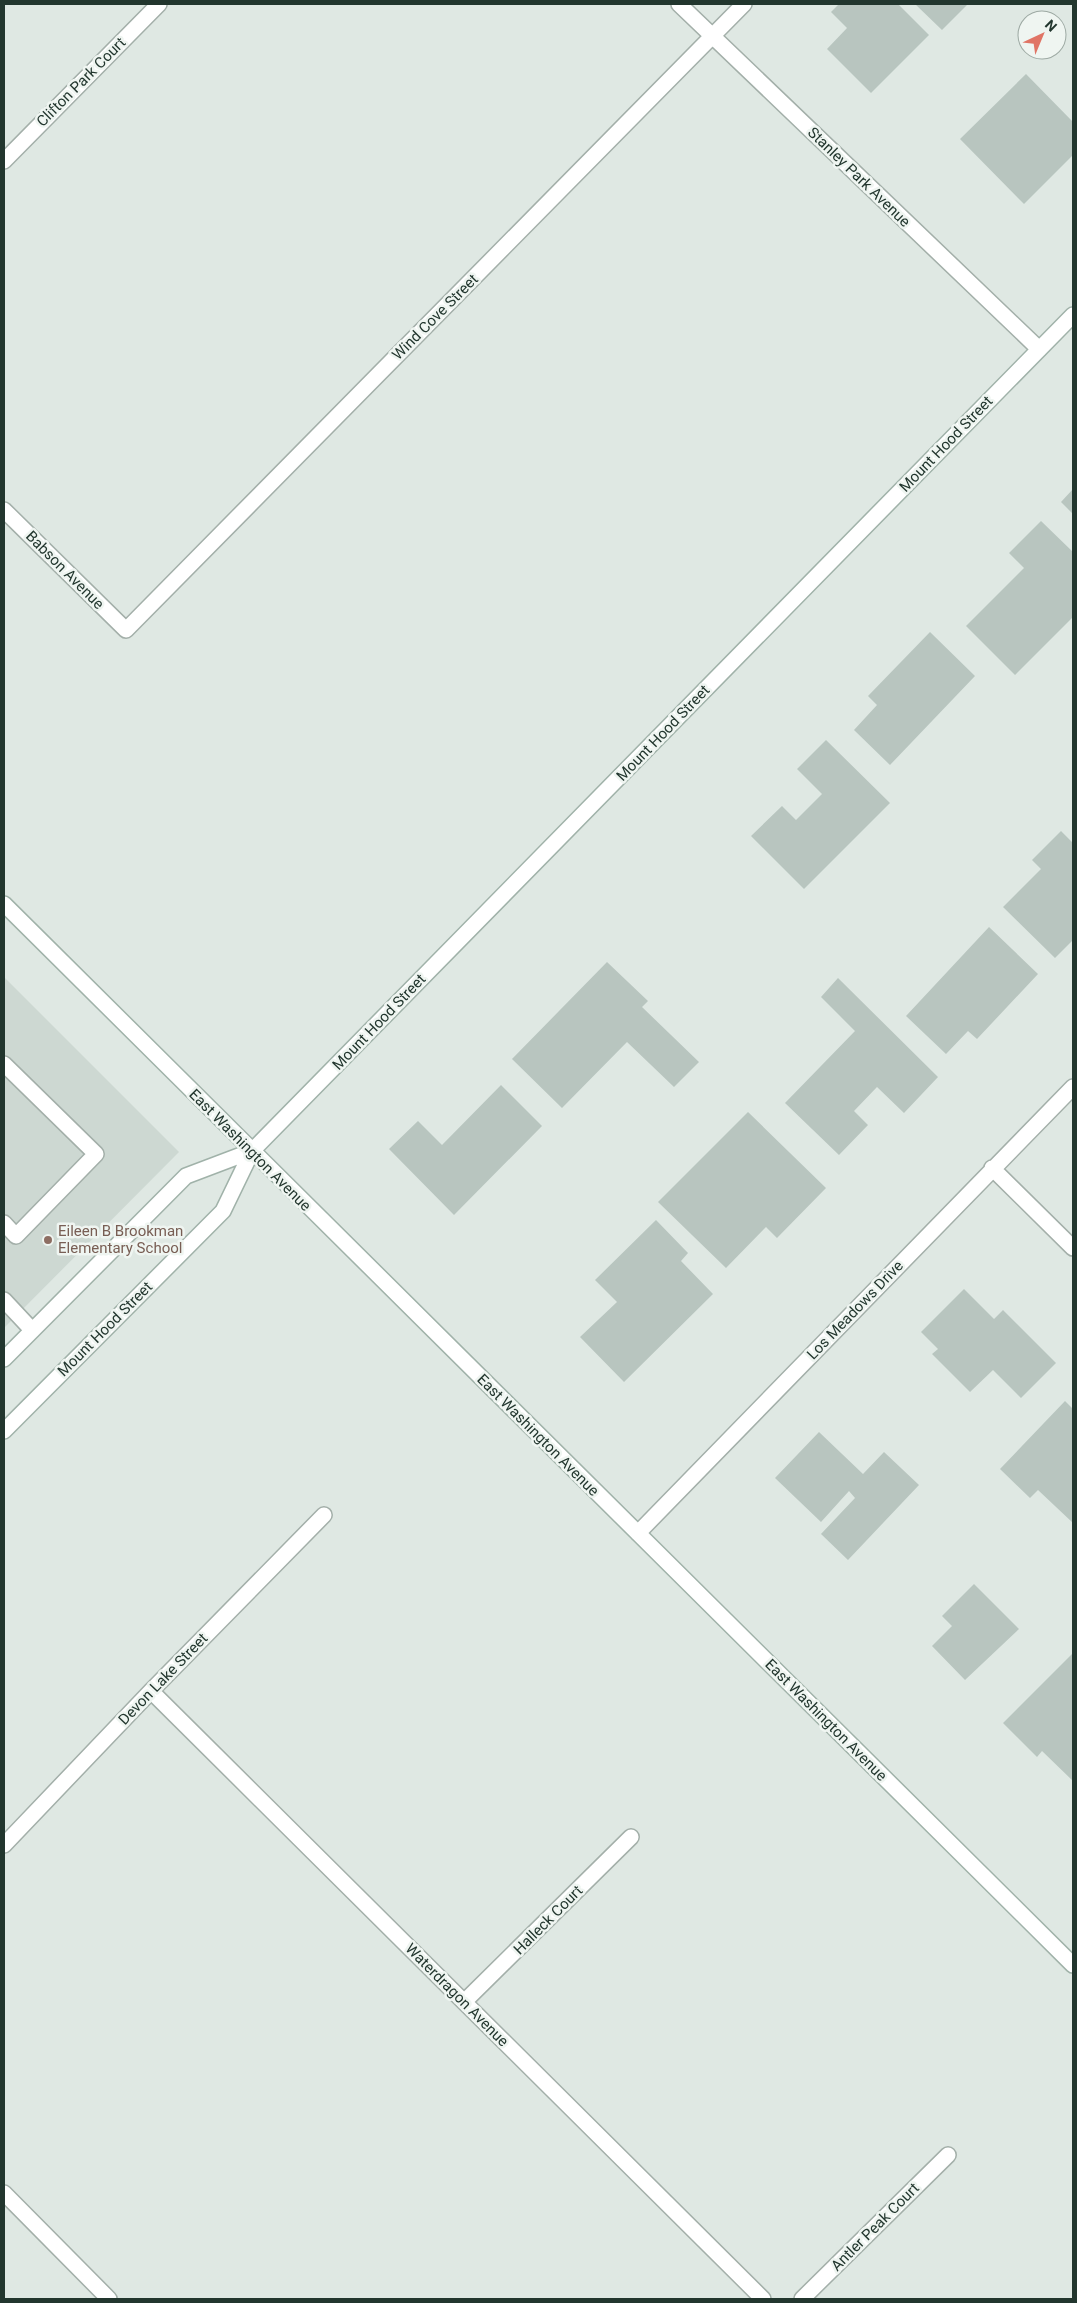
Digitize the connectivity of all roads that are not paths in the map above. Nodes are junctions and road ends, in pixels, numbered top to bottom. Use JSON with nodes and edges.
{"nodes":[{"id":1,"x":159,"y":4,"type":"edge"},
{"id":2,"x":679,"y":4,"type":"edge"},
{"id":3,"x":744,"y":4,"type":"edge"},
{"id":4,"x":712,"y":36,"type":"junction"},
{"id":5,"x":4,"y":161,"type":"edge"},
{"id":6,"x":1073,"y":314,"type":"edge"},
{"id":7,"x":1039,"y":349,"type":"junction"},
{"id":8,"x":4,"y":510,"type":"edge"},
{"id":9,"x":126,"y":630,"type":"joint"},
{"id":10,"x":4,"y":904,"type":"edge"},
{"id":11,"x":4,"y":1064,"type":"edge"},
{"id":12,"x":1073,"y":1087,"type":"edge"},
{"id":13,"x":252,"y":1152,"type":"junction"},
{"id":14,"x":992,"y":1168,"type":"junction"},
{"id":15,"x":4,"y":1223,"type":"edge"},
{"id":16,"x":1073,"y":1248,"type":"edge"},
{"id":17,"x":4,"y":1300,"type":"edge"},
{"id":18,"x":32,"y":1330,"type":"junction"},
{"id":19,"x":4,"y":1359,"type":"edge"},
{"id":20,"x":4,"y":1431,"type":"edge"},
{"id":21,"x":324,"y":1515,"type":"dead end"},
{"id":22,"x":638,"y":1534,"type":"junction"},
{"id":23,"x":151,"y":1691,"type":"junction"},
{"id":24,"x":631,"y":1837,"type":"dead end"},
{"id":25,"x":4,"y":1845,"type":"edge"},
{"id":26,"x":1073,"y":1965,"type":"edge"},
{"id":27,"x":464,"y":2002,"type":"junction"},
{"id":28,"x":948,"y":2155,"type":"dead end"},
{"id":29,"x":4,"y":2193,"type":"edge"},
{"id":30,"x":109,"y":2299,"type":"edge"},
{"id":31,"x":762,"y":2299,"type":"edge"},
{"id":32,"x":802,"y":2299,"type":"edge"}],
"edges":[{"from":1,"to":5,"type":"street","name":"Clifton Park Court"},
{"from":2,"to":4,"type":"street","name":"Stanley Park Avenue"},
{"from":3,"to":4,"type":"street","name":"Wind Cove Street"},
{"from":4,"to":7,"type":"street","name":"Stanley Park Avenue"},
{"from":4,"to":9,"type":"street","name":"Wind Cove Street"},
{"from":6,"to":7,"type":"street","name":"Mount Hood Street"},
{"from":7,"to":13,"type":"street","name":"Mount Hood Street"},
{"from":8,"to":9,"type":"street","name":"Babson Avenue"},
{"from":10,"to":13,"type":"street","name":"East Washington Avenue"},
{"from":11,"to":15,"type":"street"},
{"from":12,"to":14,"type":"street","name":"Los Meadows Drive"},
{"from":13,"to":18,"type":"street","name":"Mount Hood Street"},
{"from":13,"to":20,"type":"street","name":"Mount Hood Street"},
{"from":13,"to":22,"type":"street","name":"East Washington Avenue"},
{"from":14,"to":16,"type":"street"},
{"from":14,"to":22,"type":"street","name":"Los Meadows Drive"},
{"from":17,"to":18,"type":"street"},
{"from":18,"to":19,"type":"street","name":"Mount Hood Street"},
{"from":21,"to":23,"type":"street","name":"Devon Lake Street"},
{"from":22,"to":26,"type":"street","name":"East Washington Avenue"},
{"from":23,"to":25,"type":"street","name":"Devon Lake Street"},
{"from":23,"to":27,"type":"street","name":"Waterdragon Avenue"},
{"from":24,"to":27,"type":"street","name":"Halleck Court"},
{"from":27,"to":31,"type":"street","name":"Waterdragon Avenue"},
{"from":28,"to":32,"type":"street","name":"Antler Peak Court"},
{"from":29,"to":30,"type":"street"}]}
